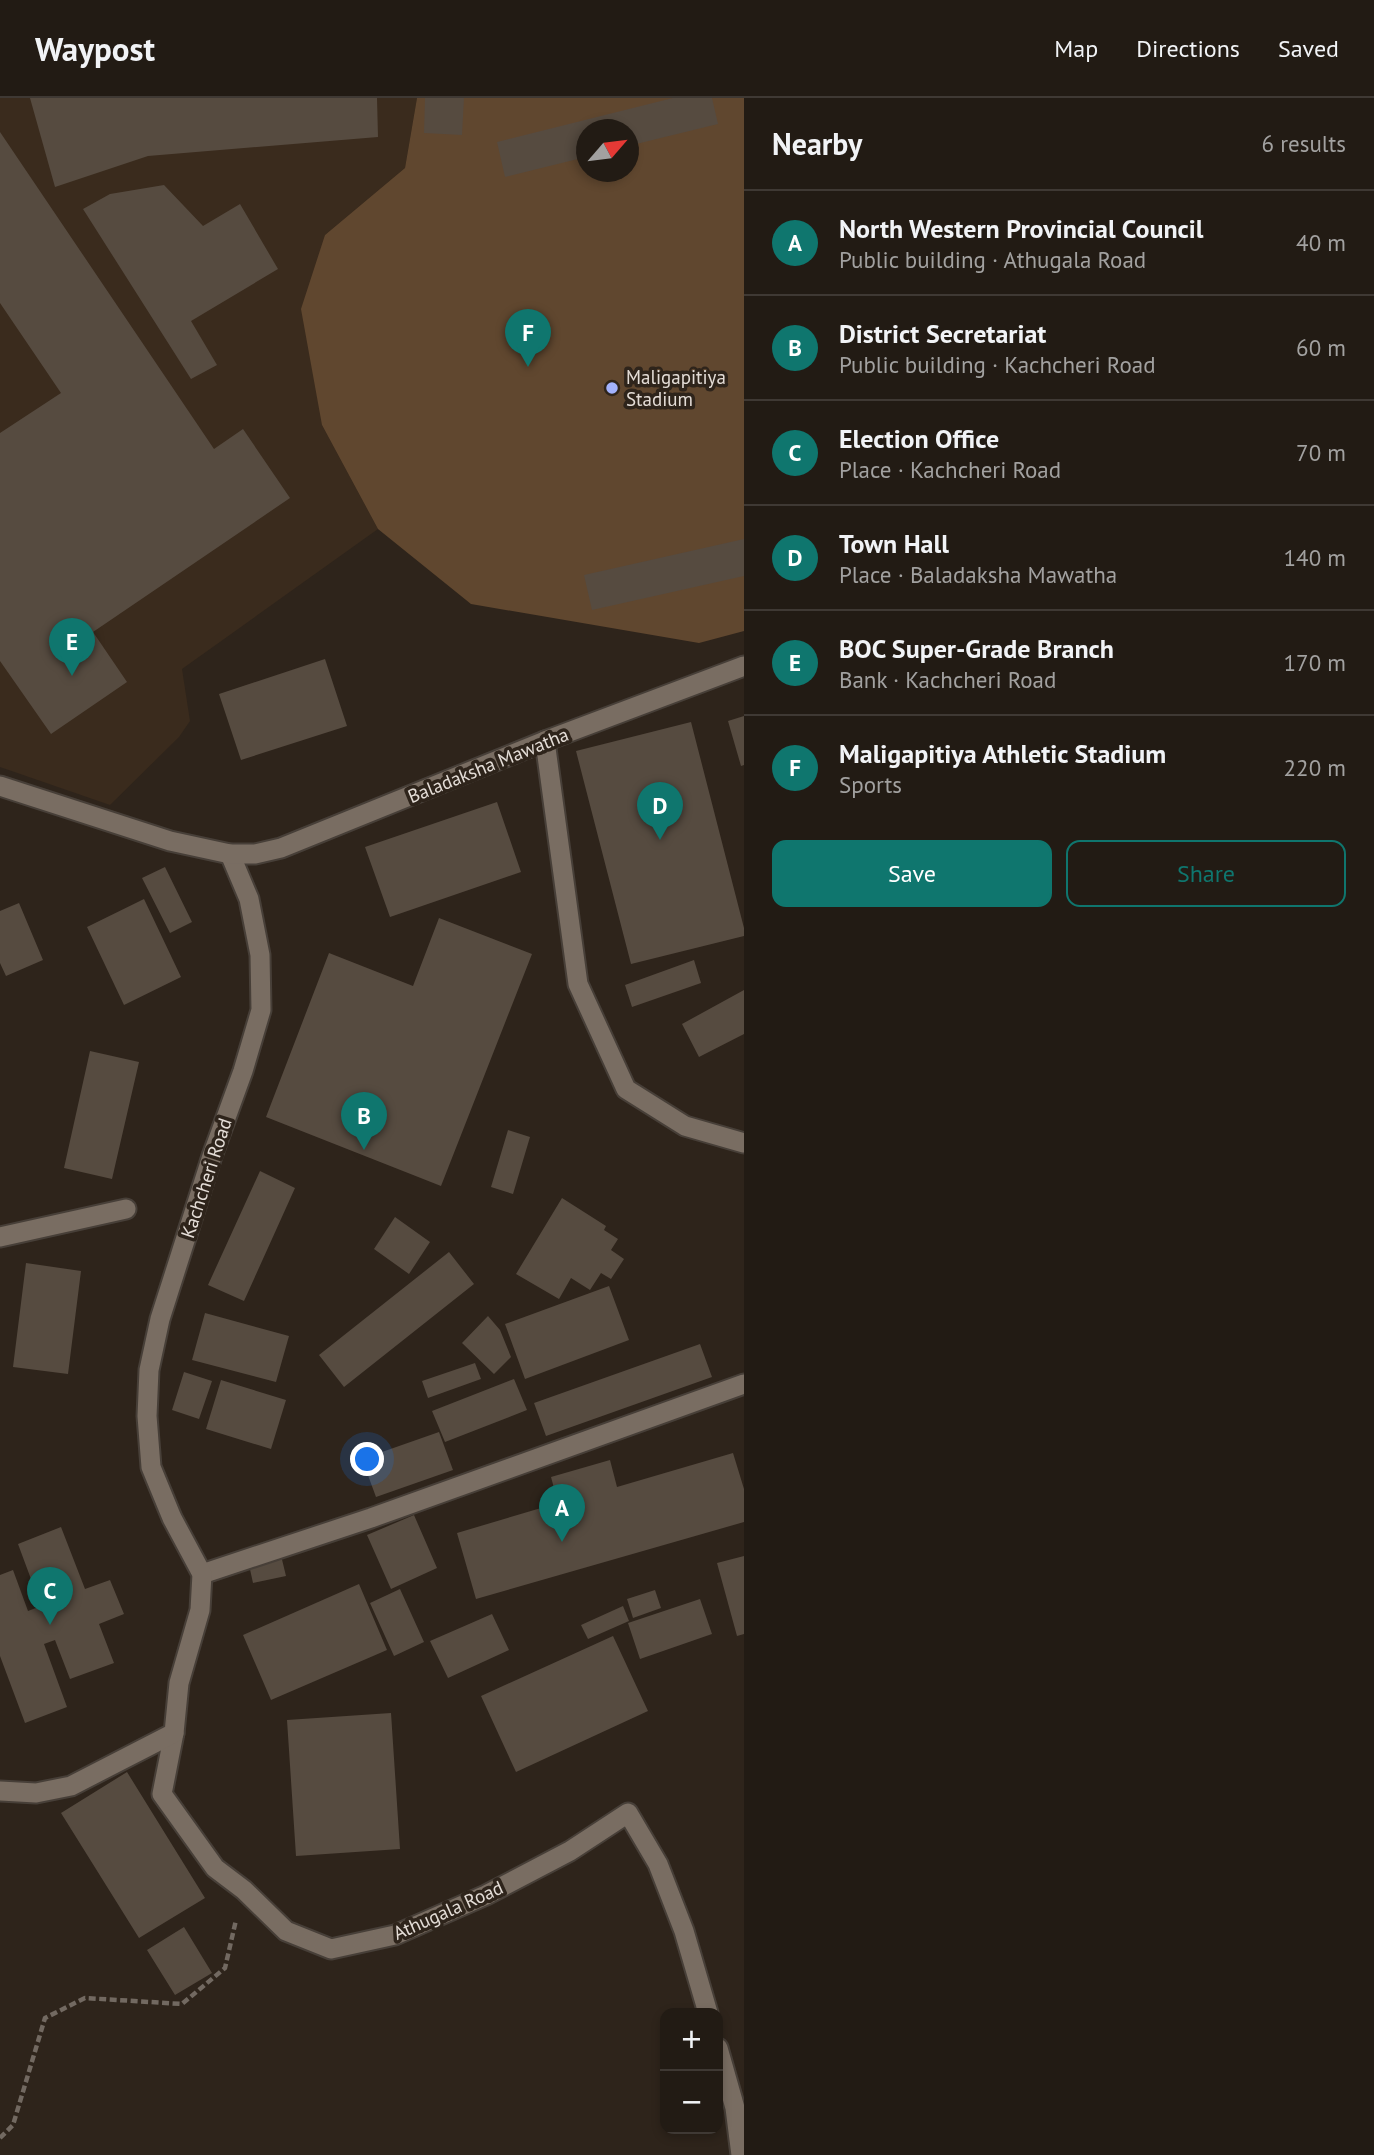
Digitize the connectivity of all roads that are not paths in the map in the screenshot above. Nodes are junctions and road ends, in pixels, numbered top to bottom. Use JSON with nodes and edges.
{"nodes":[{"id":1,"x":744,"y":666,"type":"edge"},
{"id":2,"x":545,"y":741,"type":"junction"},
{"id":3,"x":0,"y":786,"type":"edge"},
{"id":4,"x":230,"y":854,"type":"junction"},
{"id":5,"x":744,"y":1143,"type":"edge"},
{"id":6,"x":126,"y":1209,"type":"dead end"},
{"id":7,"x":0,"y":1237,"type":"edge"},
{"id":8,"x":744,"y":1384,"type":"edge"},
{"id":9,"x":202,"y":1574,"type":"junction"},
{"id":10,"x":174,"y":1732,"type":"junction"},
{"id":11,"x":0,"y":1791,"type":"edge"},
{"id":12,"x":707,"y":2008,"type":"edge"},
{"id":13,"x":723,"y":2066,"type":"edge"},
{"id":14,"x":741,"y":2155,"type":"edge"}],
"edges":[{"from":1,"to":2,"type":"street","name":"Baladaksha Mawatha"},
{"from":2,"to":4,"type":"street","name":"Baladaksha Mawatha"},
{"from":2,"to":5,"type":"street"},
{"from":3,"to":4,"type":"street"},
{"from":4,"to":9,"type":"street","name":"Kachcheri Road"},
{"from":6,"to":7,"type":"street"},
{"from":8,"to":9,"type":"street"},
{"from":9,"to":10,"type":"street","name":"Kachcheri Road"},
{"from":10,"to":11,"type":"street"},
{"from":10,"to":12,"type":"street","name":"Athugala Road"},
{"from":13,"to":14,"type":"street"}]}
